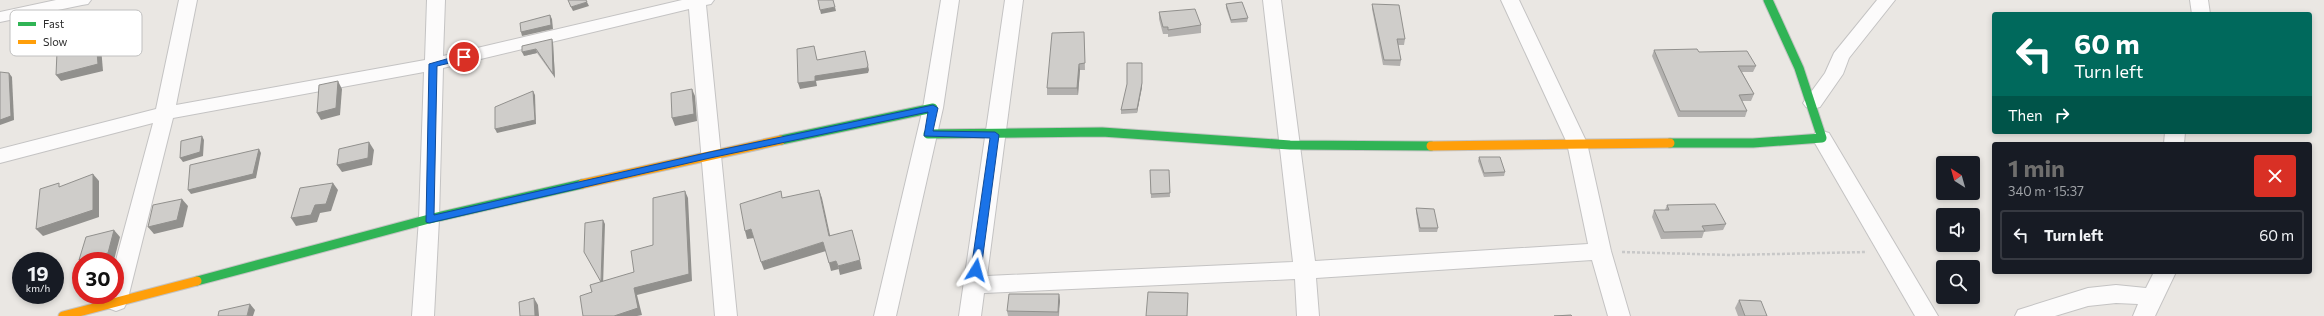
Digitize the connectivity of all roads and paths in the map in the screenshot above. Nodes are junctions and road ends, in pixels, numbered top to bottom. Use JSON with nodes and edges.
{"nodes":[{"id":1,"x":82,"y":0,"type":"edge"},
{"id":2,"x":188,"y":0,"type":"edge"},
{"id":3,"x":436,"y":0,"type":"edge"},
{"id":4,"x":950,"y":0,"type":"edge"},
{"id":5,"x":1014,"y":0,"type":"edge"},
{"id":6,"x":1272,"y":0,"type":"edge"},
{"id":7,"x":1510,"y":0,"type":"edge"},
{"id":8,"x":1768,"y":0,"type":"edge"},
{"id":9,"x":1886,"y":0,"type":"edge"},
{"id":10,"x":2198,"y":0,"type":"edge"},
{"id":11,"x":700,"y":1,"type":"edge"},
{"id":12,"x":34,"y":10,"type":"edge"},
{"id":13,"x":2201,"y":12,"type":"edge"},
{"id":14,"x":10,"y":15,"type":"edge"},
{"id":15,"x":0,"y":17,"type":"edge"},
{"id":16,"x":433,"y":64,"type":"junction"},
{"id":17,"x":1813,"y":103,"type":"junction"},
{"id":18,"x":933,"y":108,"type":"junction"},
{"id":19,"x":165,"y":113,"type":"junction"},
{"id":20,"x":928,"y":134,"type":"junction"},
{"id":21,"x":995,"y":135,"type":"junction"},
{"id":22,"x":1822,"y":138,"type":"junction"},
{"id":23,"x":1577,"y":143,"type":"junction"},
{"id":24,"x":1290,"y":145,"type":"junction"},
{"id":25,"x":710,"y":155,"type":"junction"},
{"id":26,"x":0,"y":156,"type":"edge"},
{"id":27,"x":429,"y":219,"type":"junction"},
{"id":28,"x":1889,"y":250,"type":"junction"},
{"id":29,"x":1600,"y":251,"type":"junction"},
{"id":30,"x":1305,"y":270,"type":"junction"},
{"id":31,"x":124,"y":271,"type":"edge"},
{"id":32,"x":2164,"y":274,"type":"edge"},
{"id":33,"x":974,"y":285,"type":"junction"},
{"id":34,"x":124,"y":300,"type":"edge"},
{"id":35,"x":108,"y":304,"type":"edge"},
{"id":36,"x":2148,"y":307,"type":"edge"},
{"id":37,"x":63,"y":316,"type":"edge"},
{"id":38,"x":424,"y":316,"type":"edge"},
{"id":39,"x":726,"y":316,"type":"edge"},
{"id":40,"x":885,"y":316,"type":"edge"},
{"id":41,"x":970,"y":316,"type":"edge"},
{"id":42,"x":1308,"y":316,"type":"edge"},
{"id":43,"x":1619,"y":316,"type":"edge"},
{"id":44,"x":1927,"y":316,"type":"edge"},
{"id":45,"x":2026,"y":316,"type":"edge"}],
"edges":[{"from":1,"to":12,"type":"street"},
{"from":2,"to":19,"type":"street"},
{"from":3,"to":16,"type":"street"},
{"from":4,"to":18,"type":"street"},
{"from":5,"to":21,"type":"street"},
{"from":6,"to":24,"type":"street"},
{"from":7,"to":23,"type":"street"},
{"from":8,"to":17,"type":"street"},
{"from":9,"to":17,"type":"street"},
{"from":10,"to":13,"type":"street"},
{"from":11,"to":16,"type":"street"},
{"from":11,"to":25,"type":"street"},
{"from":14,"to":15,"type":"street"},
{"from":16,"to":19,"type":"street"},
{"from":16,"to":27,"type":"street"},
{"from":17,"to":22,"type":"street"},
{"from":18,"to":20,"type":"street"},
{"from":18,"to":25,"type":"street"},
{"from":19,"to":26,"type":"street"},
{"from":19,"to":31,"type":"street"},
{"from":20,"to":21,"type":"street"},
{"from":20,"to":40,"type":"street"},
{"from":21,"to":24,"type":"street"},
{"from":21,"to":33,"type":"street"},
{"from":22,"to":23,"type":"street"},
{"from":22,"to":28,"type":"street"},
{"from":23,"to":24,"type":"street"},
{"from":23,"to":29,"type":"street"},
{"from":24,"to":30,"type":"street"},
{"from":25,"to":27,"type":"street"},
{"from":25,"to":39,"type":"street"},
{"from":27,"to":34,"type":"street"},
{"from":27,"to":38,"type":"street"},
{"from":28,"to":29,"type":"path"},
{"from":28,"to":44,"type":"street"},
{"from":29,"to":30,"type":"street"},
{"from":29,"to":43,"type":"street"},
{"from":30,"to":33,"type":"street"},
{"from":30,"to":42,"type":"street"},
{"from":32,"to":36,"type":"street"},
{"from":33,"to":41,"type":"street"},
{"from":35,"to":37,"type":"street"},
{"from":36,"to":45,"type":"street"}]}
